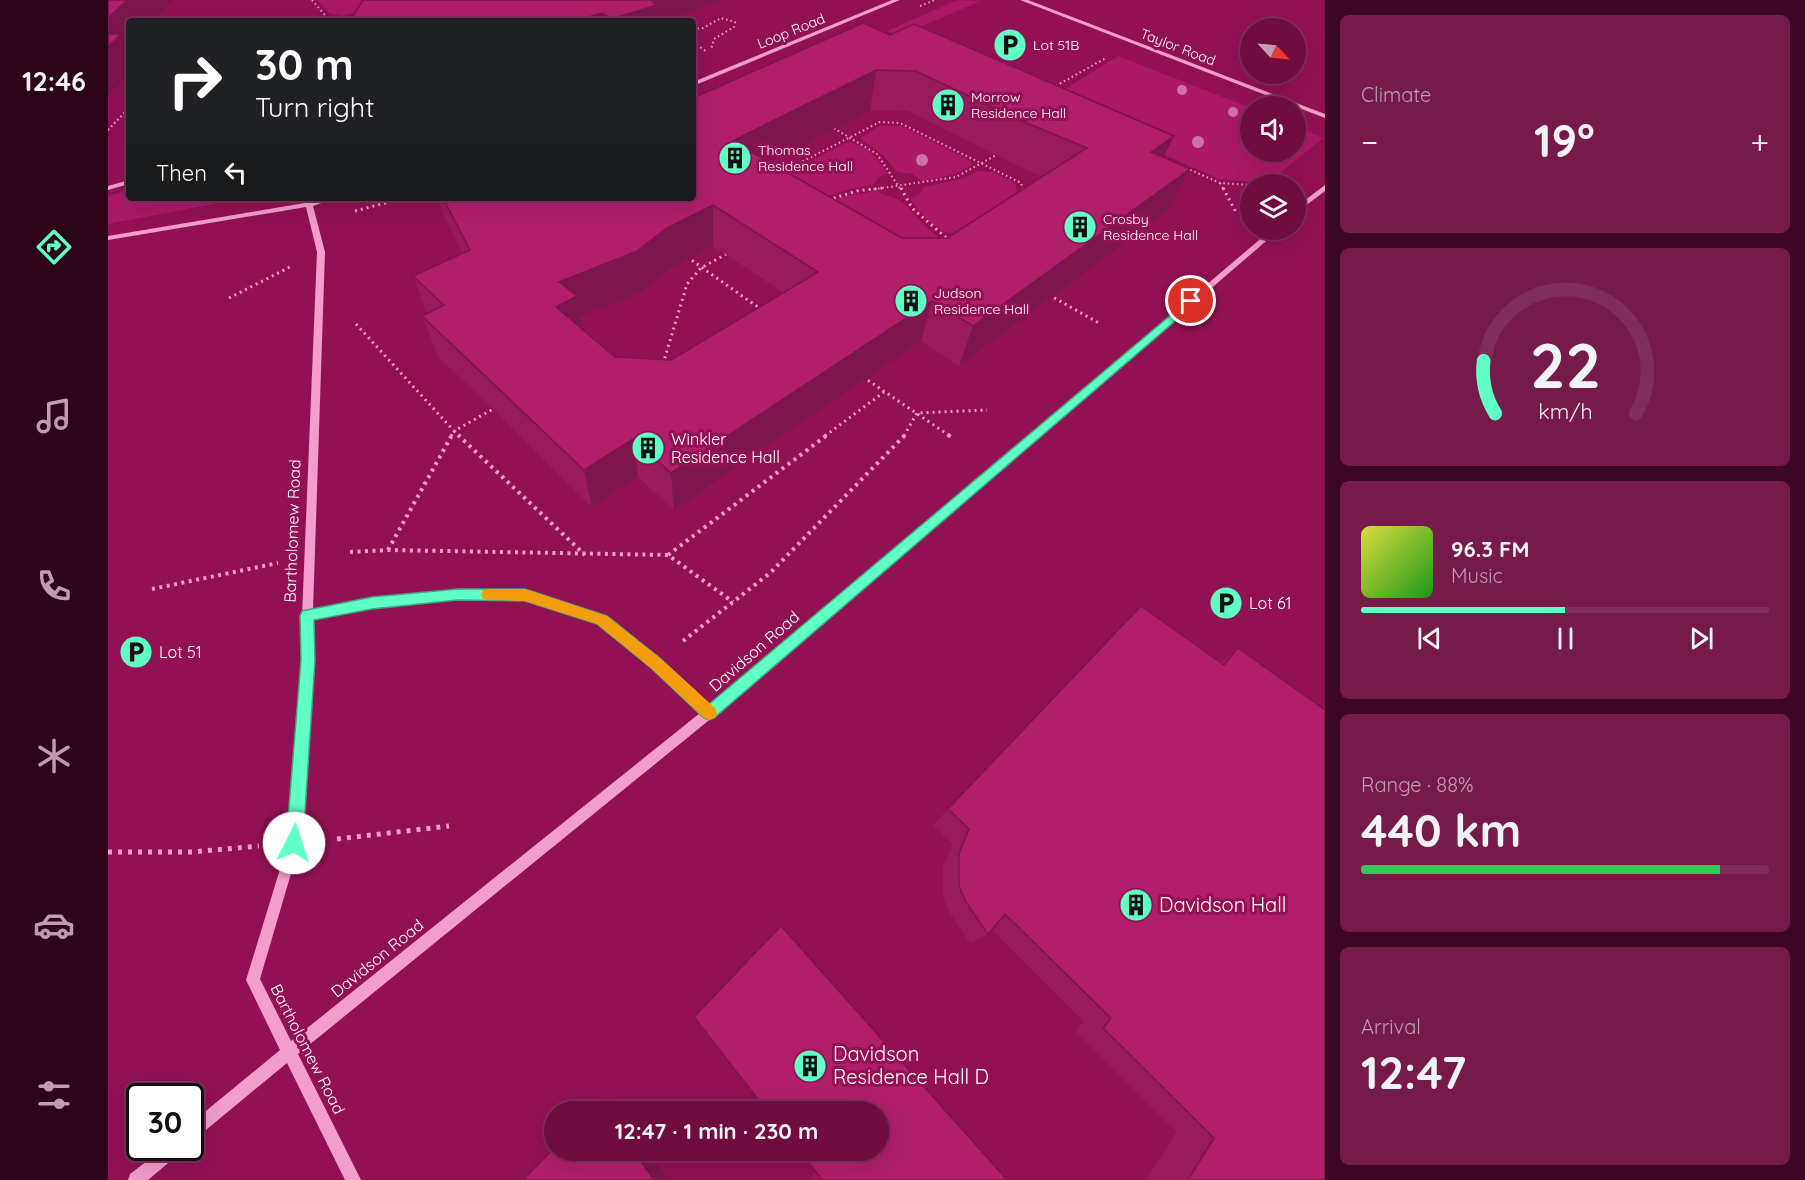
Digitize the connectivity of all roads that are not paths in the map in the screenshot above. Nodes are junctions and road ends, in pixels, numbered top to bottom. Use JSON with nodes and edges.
{"nodes":[{"id":1,"x":897,"y":0,"type":"edge"},
{"id":2,"x":1023,"y":0,"type":"edge"},
{"id":3,"x":696,"y":83,"type":"edge"},
{"id":4,"x":1325,"y":116,"type":"edge"},
{"id":5,"x":126,"y":183,"type":"edge"},
{"id":6,"x":1325,"y":187,"type":"edge"},
{"id":7,"x":108,"y":188,"type":"edge"},
{"id":8,"x":308,"y":201,"type":"edge"},
{"id":9,"x":1306,"y":203,"type":"edge"},
{"id":10,"x":108,"y":238,"type":"edge"},
{"id":11,"x":1263,"y":240,"type":"edge"},
{"id":12,"x":307,"y":616,"type":"junction"},
{"id":13,"x":709,"y":713,"type":"junction"},
{"id":14,"x":289,"y":1052,"type":"junction"},
{"id":15,"x":204,"y":1122,"type":"edge"},
{"id":16,"x":159,"y":1161,"type":"edge"},
{"id":17,"x":136,"y":1180,"type":"edge"},
{"id":18,"x":353,"y":1180,"type":"edge"}],
"edges":[{"from":1,"to":3,"type":"street","name":"Loop Road"},
{"from":2,"to":4,"type":"street","name":"Taylor Road"},
{"from":5,"to":7,"type":"street"},
{"from":6,"to":9,"type":"street"},
{"from":8,"to":10,"type":"street"},
{"from":8,"to":12,"type":"street","name":"Bartholomew Road"},
{"from":11,"to":13,"type":"street","name":"Davidson Road"},
{"from":12,"to":13,"type":"street"},
{"from":12,"to":14,"type":"street","name":"Bartholomew Road"},
{"from":13,"to":14,"type":"street","name":"Davidson Road"},
{"from":14,"to":15,"type":"street","name":"Davidson Road"},
{"from":14,"to":18,"type":"street","name":"Bartholomew Road"},
{"from":16,"to":17,"type":"street"}]}
